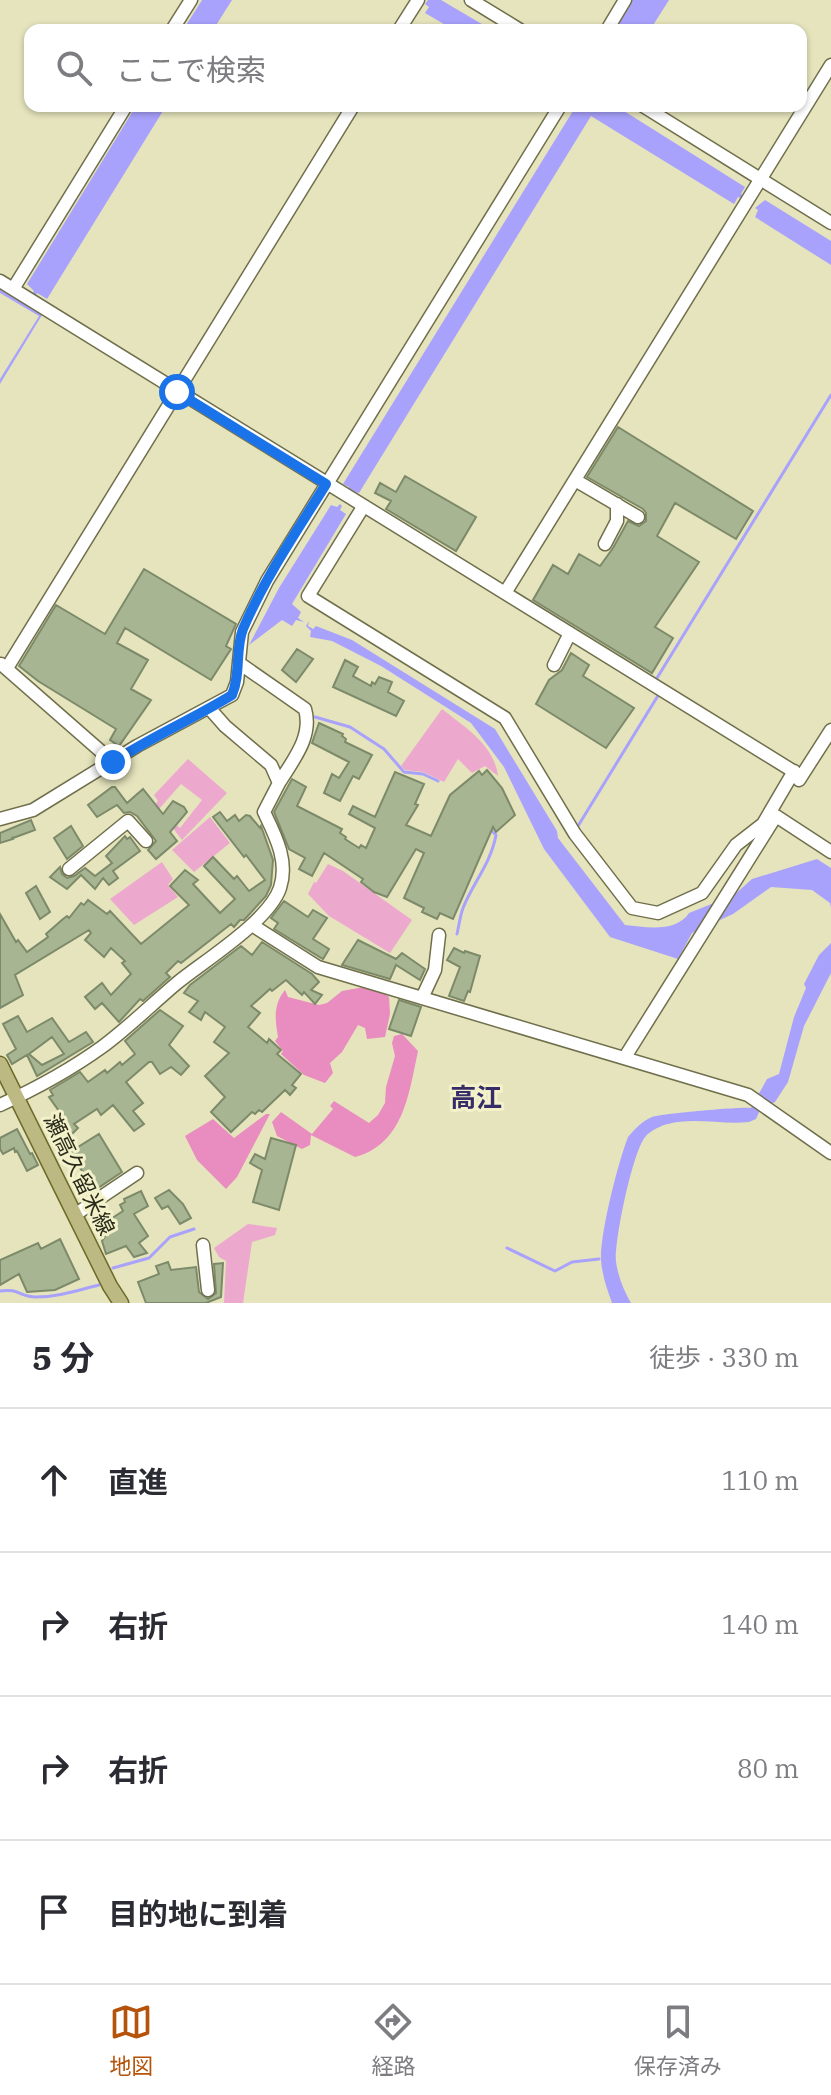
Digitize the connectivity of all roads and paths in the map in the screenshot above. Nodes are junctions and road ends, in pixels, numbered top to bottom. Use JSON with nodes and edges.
{"nodes":[{"id":1,"x":191,"y":0,"type":"edge"},
{"id":2,"x":471,"y":0,"type":"edge"},
{"id":3,"x":625,"y":0,"type":"edge"},
{"id":4,"x":415,"y":4,"type":"edge"},
{"id":5,"x":176,"y":24,"type":"edge"},
{"id":6,"x":403,"y":24,"type":"edge"},
{"id":7,"x":510,"y":24,"type":"edge"},
{"id":8,"x":611,"y":24,"type":"edge"},
{"id":9,"x":831,"y":65,"type":"edge"},
{"id":10,"x":807,"y":104,"type":"edge"},
{"id":11,"x":122,"y":112,"type":"edge"},
{"id":12,"x":349,"y":112,"type":"edge"},
{"id":13,"x":556,"y":112,"type":"edge"},
{"id":14,"x":652,"y":112,"type":"edge"},
{"id":15,"x":802,"y":112,"type":"edge"},
{"id":16,"x":758,"y":184,"type":"junction"},
{"id":17,"x":831,"y":223,"type":"edge"},
{"id":18,"x":0,"y":281,"type":"edge"},
{"id":19,"x":13,"y":289,"type":"junction"},
{"id":20,"x":177,"y":392,"type":"junction"},
{"id":21,"x":575,"y":480,"type":"junction"},
{"id":22,"x":326,"y":484,"type":"junction"},
{"id":23,"x":617,"y":504,"type":"junction"},
{"id":24,"x":363,"y":507,"type":"junction"},
{"id":25,"x":638,"y":517,"type":"dead end"},
{"id":26,"x":605,"y":544,"type":"dead end"},
{"id":27,"x":505,"y":593,"type":"junction"},
{"id":28,"x":319,"y":602,"type":"junction"},
{"id":29,"x":310,"y":615,"type":"dead end"},
{"id":30,"x":570,"y":633,"type":"junction"},
{"id":31,"x":239,"y":663,"type":"junction"},
{"id":32,"x":3,"y":665,"type":"edge"},
{"id":33,"x":554,"y":665,"type":"dead end"},
{"id":34,"x":210,"y":709,"type":"junction"},
{"id":35,"x":831,"y":730,"type":"edge"},
{"id":36,"x":113,"y":762,"type":"junction"},
{"id":37,"x":798,"y":773,"type":"junction"},
{"id":38,"x":279,"y":783,"type":"junction"},
{"id":39,"x":776,"y":816,"type":"junction"},
{"id":40,"x":0,"y":819,"type":"edge"},
{"id":41,"x":146,"y":841,"type":"dead end"},
{"id":42,"x":831,"y":852,"type":"edge"},
{"id":43,"x":69,"y":869,"type":"dead end"},
{"id":44,"x":252,"y":925,"type":"junction"},
{"id":45,"x":439,"y":935,"type":"dead end"},
{"id":46,"x":422,"y":998,"type":"junction"},
{"id":47,"x":625,"y":1057,"type":"junction"},
{"id":48,"x":0,"y":1064,"type":"edge"},
{"id":49,"x":18,"y":1097,"type":"junction"},
{"id":50,"x":0,"y":1105,"type":"edge"},
{"id":51,"x":831,"y":1153,"type":"edge"},
{"id":52,"x":137,"y":1173,"type":"dead end"},
{"id":53,"x":76,"y":1214,"type":"junction"},
{"id":54,"x":203,"y":1245,"type":"dead end"},
{"id":55,"x":208,"y":1290,"type":"dead end"},
{"id":56,"x":121,"y":1303,"type":"edge"}],
"edges":[{"from":1,"to":5,"type":"street"},
{"from":2,"to":7,"type":"street"},
{"from":3,"to":8,"type":"street"},
{"from":4,"to":6,"type":"street"},
{"from":9,"to":10,"type":"street"},
{"from":11,"to":19,"type":"street"},
{"from":12,"to":20,"type":"street"},
{"from":13,"to":22,"type":"street"},
{"from":14,"to":16,"type":"street"},
{"from":15,"to":16,"type":"street"},
{"from":16,"to":17,"type":"street"},
{"from":16,"to":21,"type":"street"},
{"from":18,"to":19,"type":"street"},
{"from":19,"to":20,"type":"street"},
{"from":20,"to":22,"type":"street"},
{"from":20,"to":32,"type":"street"},
{"from":21,"to":23,"type":"street"},
{"from":21,"to":27,"type":"street"},
{"from":22,"to":24,"type":"street"},
{"from":22,"to":31,"type":"street"},
{"from":23,"to":25,"type":"street"},
{"from":23,"to":26,"type":"street"},
{"from":24,"to":27,"type":"street"},
{"from":24,"to":28,"type":"street"},
{"from":27,"to":30,"type":"street"},
{"from":28,"to":29,"type":"street"},
{"from":28,"to":37,"type":"street"},
{"from":30,"to":33,"type":"street"},
{"from":30,"to":37,"type":"street"},
{"from":31,"to":34,"type":"street"},
{"from":31,"to":38,"type":"street"},
{"from":32,"to":36,"type":"street"},
{"from":34,"to":36,"type":"street"},
{"from":34,"to":38,"type":"street"},
{"from":35,"to":37,"type":"street"},
{"from":36,"to":40,"type":"street"},
{"from":37,"to":39,"type":"street"},
{"from":38,"to":44,"type":"street"},
{"from":39,"to":42,"type":"street"},
{"from":39,"to":47,"type":"street"},
{"from":41,"to":43,"type":"street"},
{"from":44,"to":46,"type":"street"},
{"from":44,"to":49,"type":"street"},
{"from":45,"to":46,"type":"street"},
{"from":46,"to":47,"type":"street"},
{"from":47,"to":51,"type":"street"},
{"from":48,"to":49,"type":"main road","name":"瀬高久留米線"},
{"from":49,"to":50,"type":"street"},
{"from":49,"to":53,"type":"main road","name":"瀬高久留米線"},
{"from":52,"to":53,"type":"street"},
{"from":53,"to":56,"type":"main road","name":"瀬高久留米線"},
{"from":54,"to":55,"type":"street"}]}
